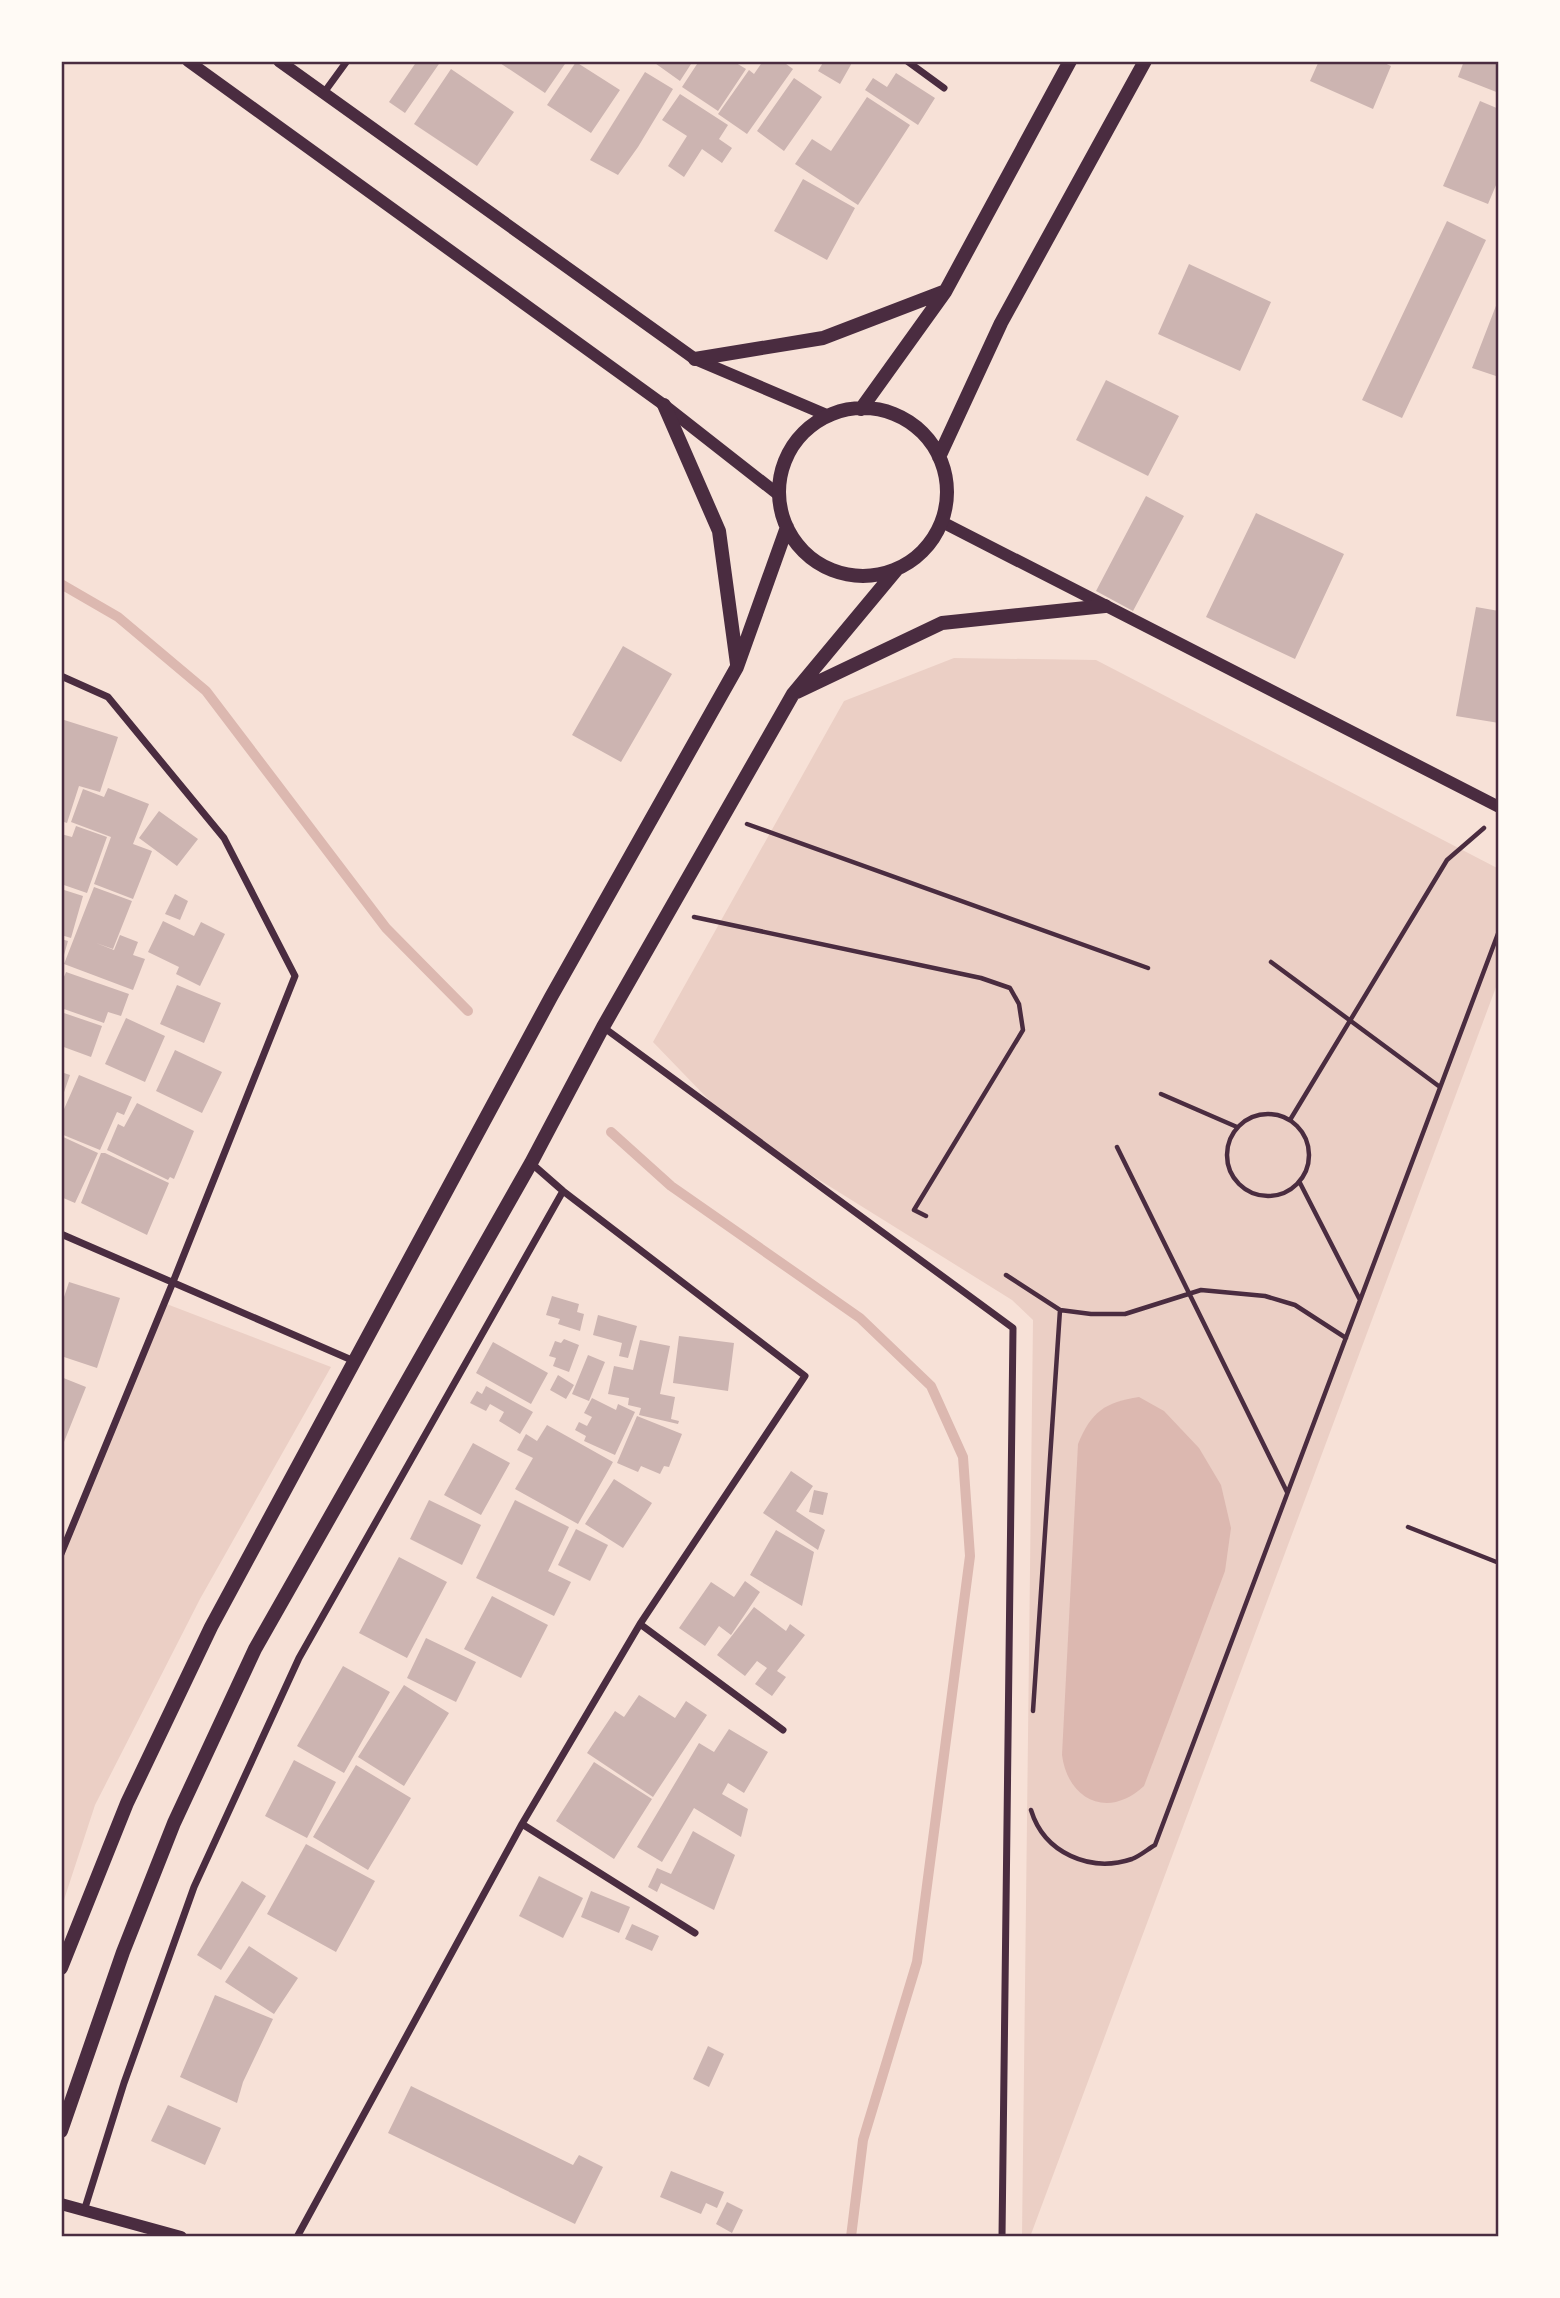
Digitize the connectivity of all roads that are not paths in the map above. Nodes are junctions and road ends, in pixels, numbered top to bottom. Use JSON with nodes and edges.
{"nodes":[{"id":1,"x":188,"y":61,"type":"edge"},
{"id":2,"x":279,"y":61,"type":"edge"},
{"id":3,"x":346,"y":61,"type":"edge"},
{"id":4,"x":907,"y":61,"type":"edge"},
{"id":5,"x":1070,"y":61,"type":"edge"},
{"id":6,"x":1146,"y":61,"type":"edge"},
{"id":7,"x":944,"y":88,"type":"dead end"},
{"id":8,"x":323,"y":94,"type":"junction"},
{"id":9,"x":945,"y":292,"type":"junction"},
{"id":10,"x":695,"y":359,"type":"junction"},
{"id":11,"x":664,"y":405,"type":"junction"},
{"id":12,"x":861,"y":409,"type":"junction"},
{"id":13,"x":829,"y":416,"type":"junction"},
{"id":14,"x":939,"y":457,"type":"junction"},
{"id":15,"x":779,"y":495,"type":"junction"},
{"id":16,"x":942,"y":522,"type":"junction"},
{"id":17,"x":787,"y":527,"type":"junction"},
{"id":18,"x":897,"y":569,"type":"junction"},
{"id":19,"x":1105,"y":606,"type":"junction"},
{"id":20,"x":737,"y":667,"type":"junction"},
{"id":21,"x":61,"y":676,"type":"edge"},
{"id":22,"x":793,"y":694,"type":"junction"},
{"id":23,"x":1499,"y":807,"type":"edge"},
{"id":24,"x":603,"y":1027,"type":"junction"},
{"id":25,"x":531,"y":1163,"type":"junction"},
{"id":26,"x":563,"y":1191,"type":"junction"},
{"id":27,"x":61,"y":1234,"type":"edge"},
{"id":28,"x":173,"y":1282,"type":"junction"},
{"id":29,"x":355,"y":1361,"type":"junction"},
{"id":30,"x":61,"y":1554,"type":"edge"},
{"id":31,"x":639,"y":1624,"type":"junction"},
{"id":32,"x":783,"y":1730,"type":"dead end"},
{"id":33,"x":522,"y":1824,"type":"junction"},
{"id":34,"x":695,"y":1933,"type":"dead end"},
{"id":35,"x":61,"y":1968,"type":"edge"},
{"id":36,"x":61,"y":2131,"type":"edge"},
{"id":37,"x":61,"y":2204,"type":"edge"},
{"id":38,"x":84,"y":2211,"type":"junction"},
{"id":39,"x":181,"y":2237,"type":"edge"},
{"id":40,"x":297,"y":2237,"type":"edge"},
{"id":41,"x":1002,"y":2237,"type":"edge"}],
"edges":[{"from":1,"to":11,"type":"street"},
{"from":2,"to":8,"type":"street"},
{"from":3,"to":8,"type":"street"},
{"from":4,"to":7,"type":"street"},
{"from":5,"to":9,"type":"main road"},
{"from":6,"to":14,"type":"main road"},
{"from":8,"to":10,"type":"street"},
{"from":9,"to":10,"type":"main road"},
{"from":9,"to":12,"type":"main road"},
{"from":10,"to":13,"type":"street"},
{"from":11,"to":15,"type":"street"},
{"from":11,"to":20,"type":"main road"},
{"from":12,"to":13,"type":"main road"},
{"from":12,"to":14,"type":"main road"},
{"from":13,"to":15,"type":"main road"},
{"from":14,"to":16,"type":"main road"},
{"from":15,"to":17,"type":"main road"},
{"from":16,"to":18,"type":"main road"},
{"from":16,"to":19,"type":"street"},
{"from":17,"to":18,"type":"main road"},
{"from":17,"to":20,"type":"main road"},
{"from":18,"to":22,"type":"main road"},
{"from":19,"to":22,"type":"main road"},
{"from":19,"to":23,"type":"street"},
{"from":20,"to":29,"type":"main road"},
{"from":21,"to":28,"type":"street"},
{"from":22,"to":24,"type":"main road"},
{"from":24,"to":25,"type":"main road"},
{"from":24,"to":41,"type":"street"},
{"from":25,"to":26,"type":"street"},
{"from":25,"to":36,"type":"main road"},
{"from":26,"to":31,"type":"street"},
{"from":26,"to":38,"type":"street"},
{"from":27,"to":28,"type":"street"},
{"from":28,"to":29,"type":"street"},
{"from":28,"to":30,"type":"street"},
{"from":29,"to":35,"type":"main road"},
{"from":31,"to":32,"type":"street"},
{"from":31,"to":33,"type":"street"},
{"from":33,"to":34,"type":"street"},
{"from":33,"to":40,"type":"street"},
{"from":37,"to":38,"type":"street"},
{"from":38,"to":39,"type":"street"}]}
